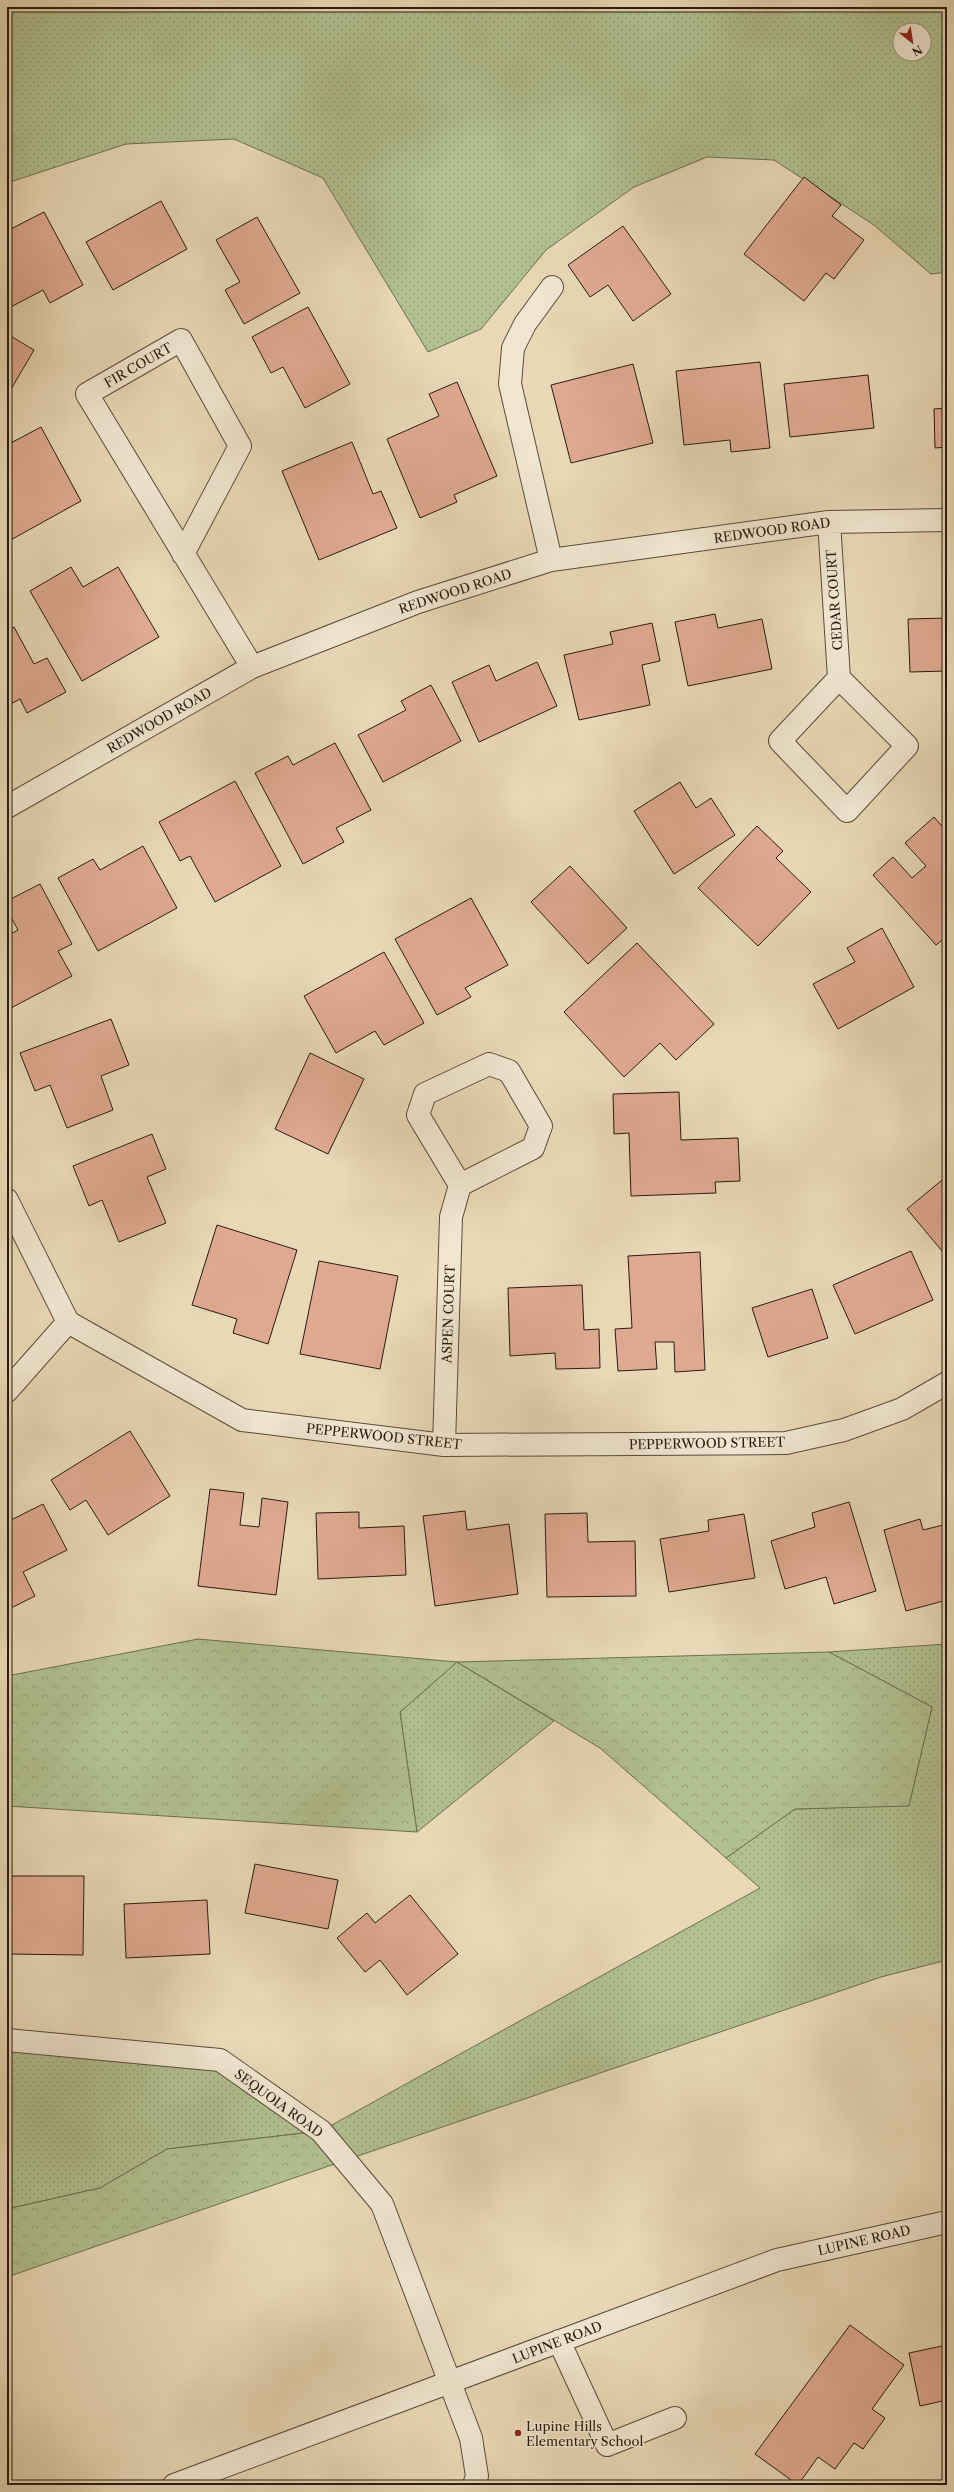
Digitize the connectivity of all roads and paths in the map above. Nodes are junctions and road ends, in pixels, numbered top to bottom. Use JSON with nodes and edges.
{"nodes":[{"id":1,"x":552,"y":287,"type":"dead end"},
{"id":2,"x":947,"y":520,"type":"edge"},
{"id":3,"x":829,"y":522,"type":"junction"},
{"id":4,"x":183,"y":554,"type":"junction"},
{"id":5,"x":551,"y":560,"type":"junction"},
{"id":6,"x":252,"y":668,"type":"junction"},
{"id":7,"x":839,"y":678,"type":"junction"},
{"id":8,"x":7,"y":807,"type":"edge"},
{"id":9,"x":460,"y":1185,"type":"junction"},
{"id":10,"x":7,"y":1200,"type":"edge"},
{"id":11,"x":68,"y":1322,"type":"junction"},
{"id":12,"x":947,"y":1383,"type":"edge"},
{"id":13,"x":7,"y":1391,"type":"edge"},
{"id":14,"x":444,"y":1445,"type":"junction"},
{"id":15,"x":7,"y":2040,"type":"edge"},
{"id":16,"x":947,"y":2222,"type":"edge"},
{"id":17,"x":559,"y":2341,"type":"junction"},
{"id":18,"x":451,"y":2382,"type":"junction"},
{"id":19,"x":675,"y":2418,"type":"dead end"},
{"id":20,"x":174,"y":2485,"type":"edge"},
{"id":21,"x":474,"y":2485,"type":"edge"}],
"edges":[{"from":1,"to":5,"type":"street"},
{"from":2,"to":3,"type":"street","name":"REDWOOD ROAD"},
{"from":3,"to":5,"type":"street","name":"REDWOOD ROAD"},
{"from":3,"to":7,"type":"street","name":"CEDAR COURT"},
{"from":4,"to":4,"type":"street","name":"FIR COURT"},
{"from":4,"to":6,"type":"street","name":"FIR COURT"},
{"from":5,"to":6,"type":"street","name":"REDWOOD ROAD"},
{"from":6,"to":8,"type":"street","name":"REDWOOD ROAD"},
{"from":7,"to":7,"type":"street"},
{"from":9,"to":9,"type":"street"},
{"from":9,"to":14,"type":"street","name":"ASPEN COURT"},
{"from":10,"to":11,"type":"street"},
{"from":11,"to":13,"type":"street"},
{"from":11,"to":14,"type":"street","name":"PEPPERWOOD STREET"},
{"from":12,"to":14,"type":"street","name":"PEPPERWOOD STREET"},
{"from":15,"to":18,"type":"street","name":"SEQUOIA ROAD"},
{"from":16,"to":17,"type":"street","name":"LUPINE ROAD"},
{"from":17,"to":18,"type":"street","name":"LUPINE ROAD"},
{"from":17,"to":19,"type":"street"},
{"from":18,"to":20,"type":"street","name":"LUPINE ROAD"},
{"from":18,"to":21,"type":"street","name":"SEQUOIA ROAD"}]}
